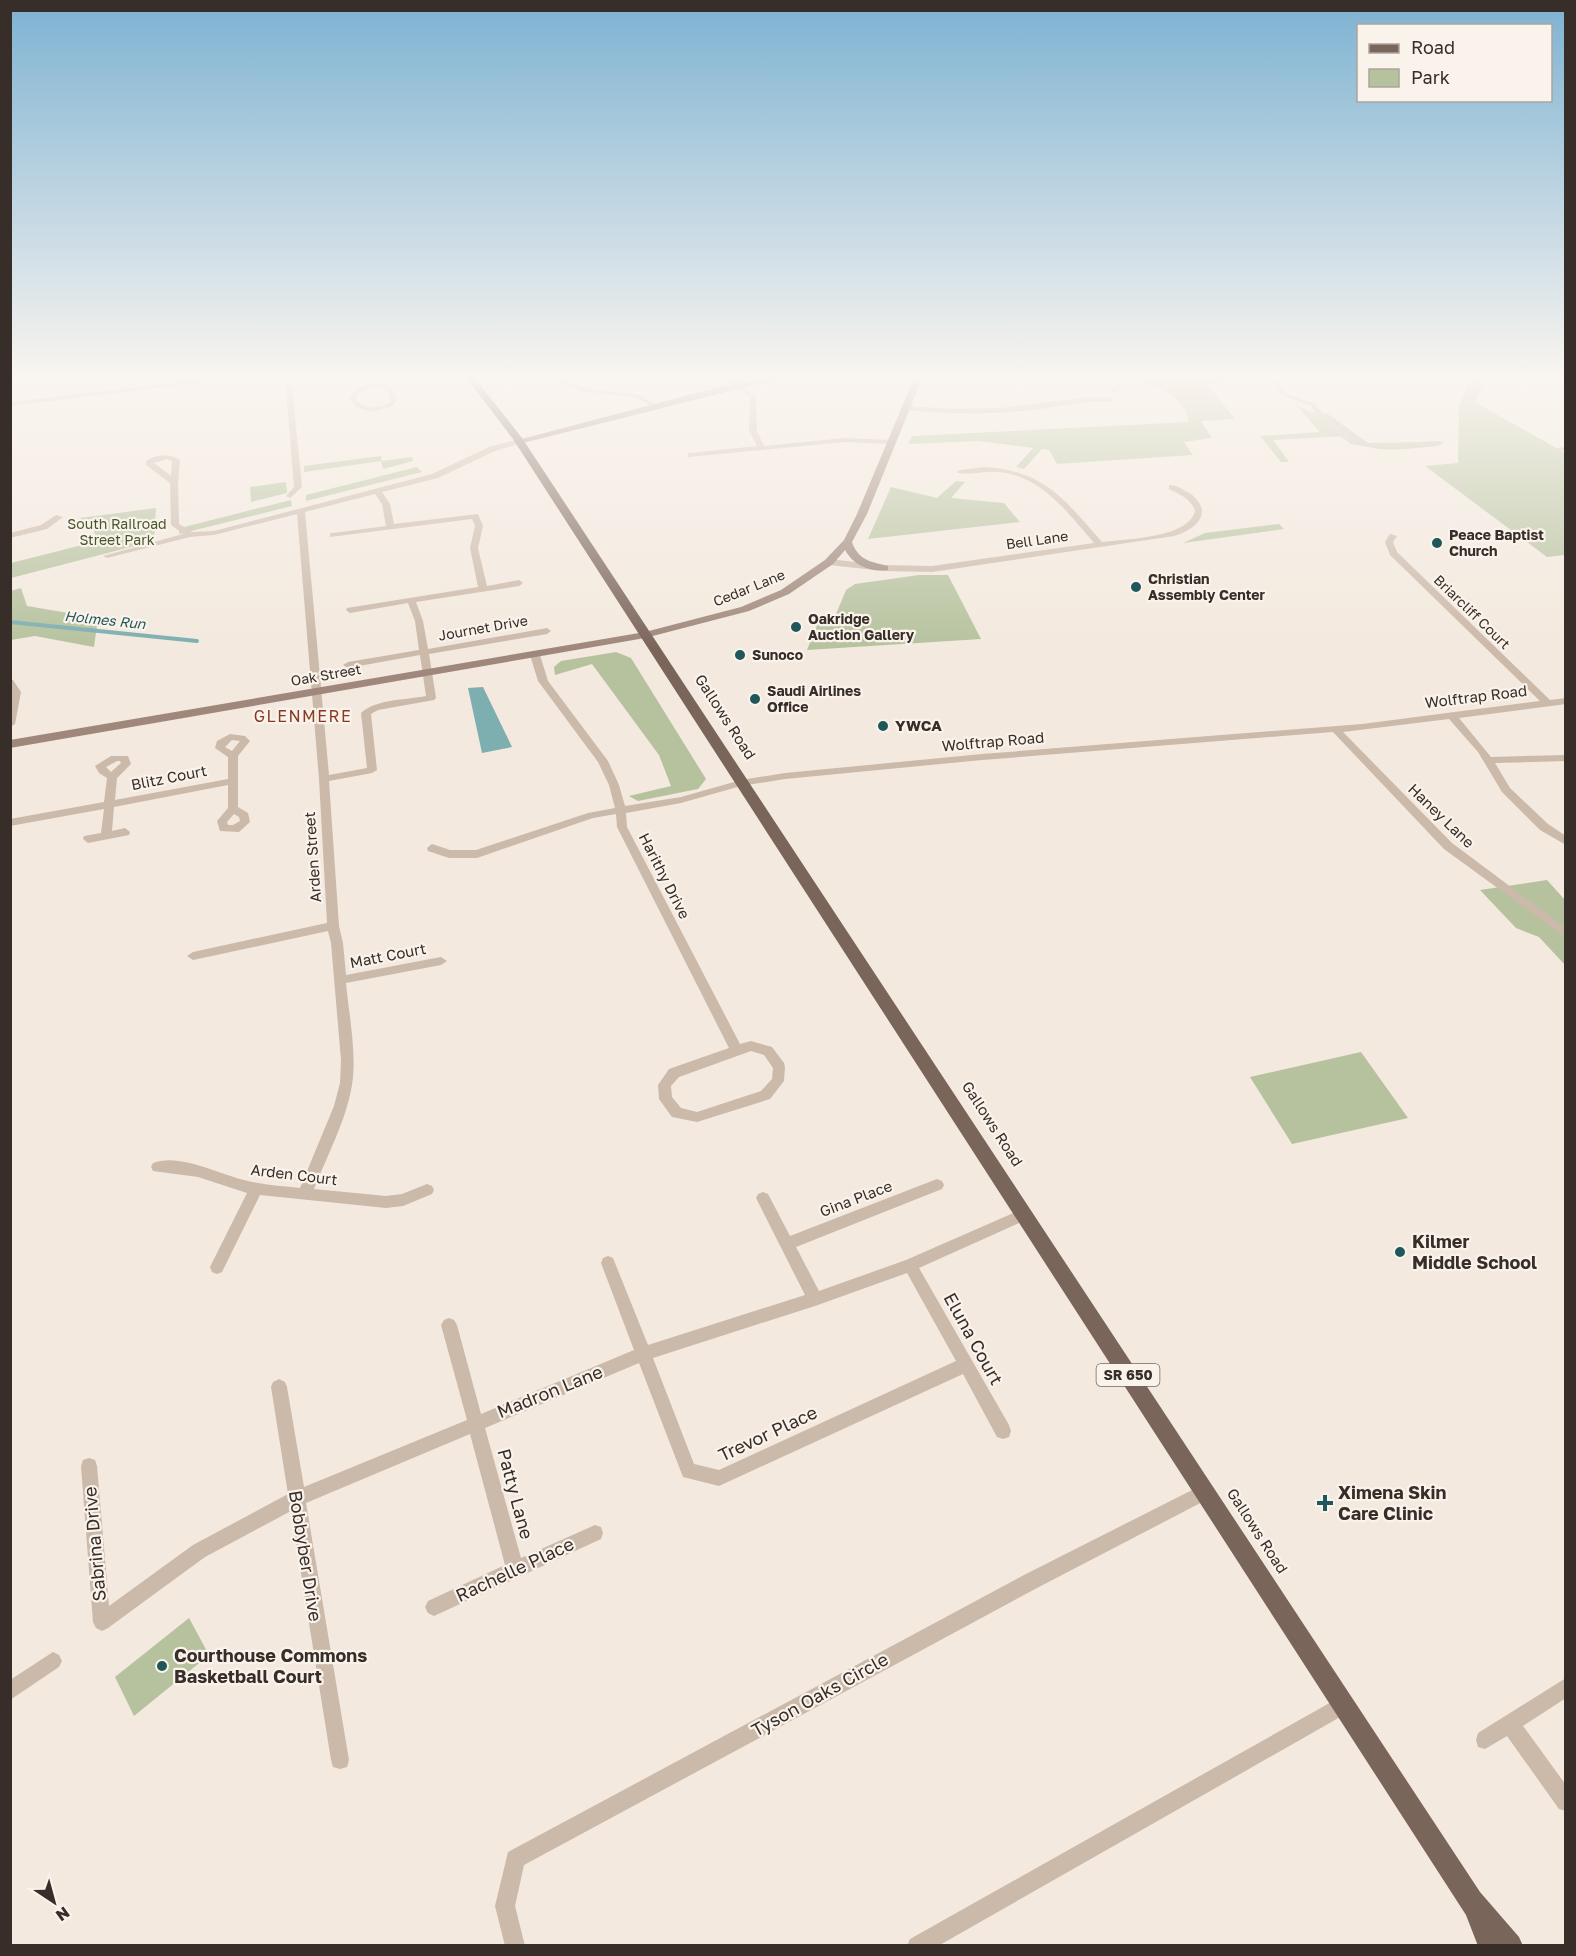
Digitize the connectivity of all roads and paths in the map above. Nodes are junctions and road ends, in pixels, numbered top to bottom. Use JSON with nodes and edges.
{"nodes":[{"id":1,"x":296,"y":467,"type":"edge"},
{"id":2,"x":453,"y":467,"type":"edge"},
{"id":3,"x":536,"y":467,"type":"edge"},
{"id":4,"x":881,"y":467,"type":"edge"},
{"id":5,"x":960,"y":472,"type":"dead end"},
{"id":6,"x":174,"y":482,"type":"dead end"},
{"id":7,"x":1172,"y":487,"type":"dead end"},
{"id":8,"x":377,"y":491,"type":"junction"},
{"id":9,"x":290,"y":496,"type":"dead end"},
{"id":10,"x":301,"y":510,"type":"junction"},
{"id":11,"x":59,"y":517,"type":"dead end"},
{"id":12,"x":390,"y":527,"type":"junction"},
{"id":13,"x":190,"y":535,"type":"junction"},
{"id":14,"x":333,"y":535,"type":"dead end"},
{"id":15,"x":10,"y":536,"type":"edge"},
{"id":16,"x":1393,"y":536,"type":"dead end"},
{"id":17,"x":847,"y":542,"type":"junction"},
{"id":18,"x":1100,"y":545,"type":"junction"},
{"id":19,"x":107,"y":556,"type":"dead end"},
{"id":20,"x":829,"y":562,"type":"junction"},
{"id":21,"x":884,"y":568,"type":"junction"},
{"id":22,"x":519,"y":583,"type":"dead end"},
{"id":23,"x":483,"y":589,"type":"junction"},
{"id":24,"x":411,"y":600,"type":"junction"},
{"id":25,"x":350,"y":610,"type":"dead end"},
{"id":26,"x":547,"y":631,"type":"dead end"},
{"id":27,"x":645,"y":635,"type":"junction"},
{"id":28,"x":423,"y":652,"type":"junction"},
{"id":29,"x":535,"y":655,"type":"junction"},
{"id":30,"x":348,"y":665,"type":"dead end"},
{"id":31,"x":427,"y":673,"type":"junction"},
{"id":32,"x":10,"y":682,"type":"edge"},
{"id":33,"x":316,"y":692,"type":"junction"},
{"id":34,"x":1566,"y":701,"type":"edge"},
{"id":35,"x":1547,"y":703,"type":"junction"},
{"id":36,"x":1452,"y":716,"type":"junction"},
{"id":37,"x":10,"y":724,"type":"edge"},
{"id":38,"x":1335,"y":729,"type":"junction"},
{"id":39,"x":10,"y":744,"type":"edge"},
{"id":40,"x":233,"y":756,"type":"dead end"},
{"id":41,"x":1566,"y":759,"type":"edge"},
{"id":42,"x":1489,"y":760,"type":"junction"},
{"id":43,"x":112,"y":777,"type":"dead end"},
{"id":44,"x":324,"y":779,"type":"junction"},
{"id":45,"x":233,"y":781,"type":"junction"},
{"id":46,"x":741,"y":783,"type":"junction"},
{"id":47,"x":110,"y":805,"type":"junction"},
{"id":48,"x":233,"y":809,"type":"dead end"},
{"id":49,"x":620,"y":809,"type":"junction"},
{"id":50,"x":10,"y":823,"type":"edge"},
{"id":51,"x":125,"y":832,"type":"dead end"},
{"id":52,"x":106,"y":836,"type":"junction"},
{"id":53,"x":87,"y":839,"type":"dead end"},
{"id":54,"x":1566,"y":841,"type":"edge"},
{"id":55,"x":432,"y":848,"type":"dead end"},
{"id":56,"x":333,"y":926,"type":"junction"},
{"id":57,"x":1566,"y":934,"type":"edge"},
{"id":58,"x":192,"y":956,"type":"dead end"},
{"id":59,"x":441,"y":961,"type":"dead end"},
{"id":60,"x":341,"y":980,"type":"junction"},
{"id":61,"x":737,"y":1050,"type":"junction"},
{"id":62,"x":158,"y":1167,"type":"dead end"},
{"id":63,"x":937,"y":1185,"type":"dead end"},
{"id":64,"x":256,"y":1188,"type":"junction"},
{"id":65,"x":427,"y":1190,"type":"dead end"},
{"id":66,"x":304,"y":1193,"type":"junction"},
{"id":67,"x":763,"y":1198,"type":"dead end"},
{"id":68,"x":1023,"y":1215,"type":"junction"},
{"id":69,"x":787,"y":1244,"type":"junction"},
{"id":70,"x":608,"y":1263,"type":"dead end"},
{"id":71,"x":910,"y":1265,"type":"junction"},
{"id":72,"x":217,"y":1267,"type":"dead end"},
{"id":73,"x":815,"y":1299,"type":"junction"},
{"id":74,"x":450,"y":1325,"type":"dead end"},
{"id":75,"x":642,"y":1354,"type":"junction"},
{"id":76,"x":965,"y":1365,"type":"junction"},
{"id":77,"x":279,"y":1387,"type":"dead end"},
{"id":78,"x":475,"y":1423,"type":"junction"},
{"id":79,"x":1003,"y":1431,"type":"dead end"},
{"id":80,"x":89,"y":1466,"type":"dead end"},
{"id":81,"x":1204,"y":1492,"type":"junction"},
{"id":82,"x":296,"y":1499,"type":"junction"},
{"id":83,"x":595,"y":1533,"type":"dead end"},
{"id":84,"x":515,"y":1569,"type":"junction"},
{"id":85,"x":434,"y":1607,"type":"dead end"},
{"id":86,"x":102,"y":1622,"type":"joint"},
{"id":87,"x":53,"y":1661,"type":"dead end"},
{"id":88,"x":1566,"y":1687,"type":"edge"},
{"id":89,"x":10,"y":1691,"type":"edge"},
{"id":90,"x":1342,"y":1705,"type":"junction"},
{"id":91,"x":1510,"y":1724,"type":"junction"},
{"id":92,"x":1485,"y":1740,"type":"dead end"},
{"id":93,"x":340,"y":1760,"type":"dead end"},
{"id":94,"x":1566,"y":1802,"type":"edge"},
{"id":95,"x":1471,"y":1901,"type":"junction"},
{"id":96,"x":514,"y":1946,"type":"edge"},
{"id":97,"x":916,"y":1946,"type":"edge"},
{"id":98,"x":1492,"y":1946,"type":"edge"},
{"id":99,"x":1510,"y":1946,"type":"edge"}],
"edges":[{"from":1,"to":9,"type":"street"},
{"from":2,"to":8,"type":"street"},
{"from":3,"to":27,"type":"main road","name":"Gallows Road","number":"SR 650"},
{"from":4,"to":17,"type":"street","name":"Cedar Lane"},
{"from":5,"to":18,"type":"street"},
{"from":6,"to":13,"type":"street"},
{"from":7,"to":18,"type":"street","name":"Bell Lane"},
{"from":8,"to":10,"type":"street"},
{"from":8,"to":12,"type":"street"},
{"from":10,"to":13,"type":"street"},
{"from":10,"to":33,"type":"street","name":"Arden Street"},
{"from":11,"to":15,"type":"street"},
{"from":12,"to":14,"type":"street"},
{"from":12,"to":23,"type":"street"},
{"from":13,"to":19,"type":"street"},
{"from":16,"to":35,"type":"street","name":"Briarcliff Court"},
{"from":17,"to":20,"type":"street","name":"Cedar Lane"},
{"from":17,"to":21,"type":"street"},
{"from":18,"to":21,"type":"street","name":"Bell Lane"},
{"from":20,"to":21,"type":"street","name":"Bell Lane"},
{"from":20,"to":27,"type":"street","name":"Cedar Lane"},
{"from":22,"to":23,"type":"street"},
{"from":23,"to":24,"type":"street"},
{"from":24,"to":25,"type":"street"},
{"from":24,"to":28,"type":"street","name":"Journet Drive"},
{"from":26,"to":28,"type":"street","name":"Journet Drive"},
{"from":27,"to":29,"type":"street","name":"Oak Street"},
{"from":27,"to":46,"type":"main road","name":"Gallows Road","number":"SR 650"},
{"from":28,"to":30,"type":"street","name":"Journet Drive"},
{"from":28,"to":31,"type":"street","name":"Journet Drive"},
{"from":29,"to":31,"type":"street","name":"Oak Street"},
{"from":29,"to":49,"type":"street","name":"Harithy Drive"},
{"from":31,"to":33,"type":"street","name":"Oak Street"},
{"from":31,"to":44,"type":"street","name":"Journet Drive"},
{"from":32,"to":37,"type":"street"},
{"from":33,"to":39,"type":"street","name":"Oak Street"},
{"from":33,"to":44,"type":"street","name":"Arden Street"},
{"from":34,"to":35,"type":"street","name":"Wolftrap Road"},
{"from":35,"to":36,"type":"street","name":"Wolftrap Road"},
{"from":36,"to":38,"type":"street","name":"Wolftrap Road"},
{"from":36,"to":42,"type":"street"},
{"from":38,"to":46,"type":"street","name":"Wolftrap Road"},
{"from":38,"to":57,"type":"street","name":"Haney Lane"},
{"from":40,"to":45,"type":"street"},
{"from":41,"to":42,"type":"street"},
{"from":42,"to":54,"type":"street"},
{"from":43,"to":47,"type":"street","name":"Blitz Court"},
{"from":44,"to":56,"type":"street","name":"Arden Street"},
{"from":45,"to":47,"type":"street","name":"Blitz Court"},
{"from":45,"to":48,"type":"street"},
{"from":46,"to":49,"type":"street","name":"Wolftrap Road"},
{"from":46,"to":68,"type":"main road","name":"Gallows Road","number":"SR 650"},
{"from":47,"to":50,"type":"street","name":"Blitz Court"},
{"from":47,"to":52,"type":"street","name":"Blitz Court"},
{"from":49,"to":55,"type":"street","name":"Wolftrap Road"},
{"from":49,"to":61,"type":"street","name":"Harithy Drive"},
{"from":51,"to":52,"type":"street"},
{"from":52,"to":53,"type":"street"},
{"from":56,"to":58,"type":"street"},
{"from":56,"to":60,"type":"street","name":"Arden Street"},
{"from":59,"to":60,"type":"street","name":"Matt Court"},
{"from":60,"to":66,"type":"street","name":"Arden Street"},
{"from":61,"to":61,"type":"street"},
{"from":62,"to":64,"type":"street","name":"Arden Court"},
{"from":63,"to":69,"type":"street","name":"Gina Place"},
{"from":64,"to":66,"type":"street","name":"Arden Court"},
{"from":64,"to":72,"type":"street"},
{"from":65,"to":66,"type":"street","name":"Arden Court"},
{"from":67,"to":69,"type":"street"},
{"from":68,"to":71,"type":"street","name":"Madron Lane"},
{"from":68,"to":81,"type":"main road","name":"Gallows Road","number":"SR 650"},
{"from":69,"to":73,"type":"street"},
{"from":70,"to":75,"type":"street","name":"Trevor Place"},
{"from":71,"to":73,"type":"street","name":"Madron Lane"},
{"from":71,"to":76,"type":"street","name":"Eluna Court"},
{"from":73,"to":75,"type":"street","name":"Madron Lane"},
{"from":74,"to":78,"type":"street","name":"Patty Lane"},
{"from":75,"to":76,"type":"street","name":"Trevor Place"},
{"from":75,"to":78,"type":"street","name":"Madron Lane"},
{"from":76,"to":79,"type":"street","name":"Eluna Court"},
{"from":77,"to":82,"type":"street","name":"Bobbyber Drive"},
{"from":78,"to":82,"type":"street","name":"Madron Lane"},
{"from":78,"to":84,"type":"street","name":"Patty Lane"},
{"from":80,"to":86,"type":"street","name":"Sabrina Drive"},
{"from":81,"to":90,"type":"main road","name":"Gallows Road","number":"SR 650"},
{"from":81,"to":96,"type":"street","name":"Tyson Oaks Circle"},
{"from":82,"to":86,"type":"street","name":"Madron Lane"},
{"from":82,"to":93,"type":"street","name":"Bobbyber Drive"},
{"from":83,"to":84,"type":"street","name":"Rachelle Place"},
{"from":84,"to":85,"type":"street","name":"Rachelle Place"},
{"from":87,"to":89,"type":"street"},
{"from":88,"to":91,"type":"street"},
{"from":90,"to":95,"type":"main road","name":"Gallows Road","number":"SR 650"},
{"from":90,"to":97,"type":"street"},
{"from":91,"to":92,"type":"street"},
{"from":91,"to":94,"type":"street"},
{"from":95,"to":98,"type":"main road","name":"Gallows Road","number":"SR 650"},
{"from":95,"to":99,"type":"main road","name":"Gallows Road","number":"SR 650"}]}
